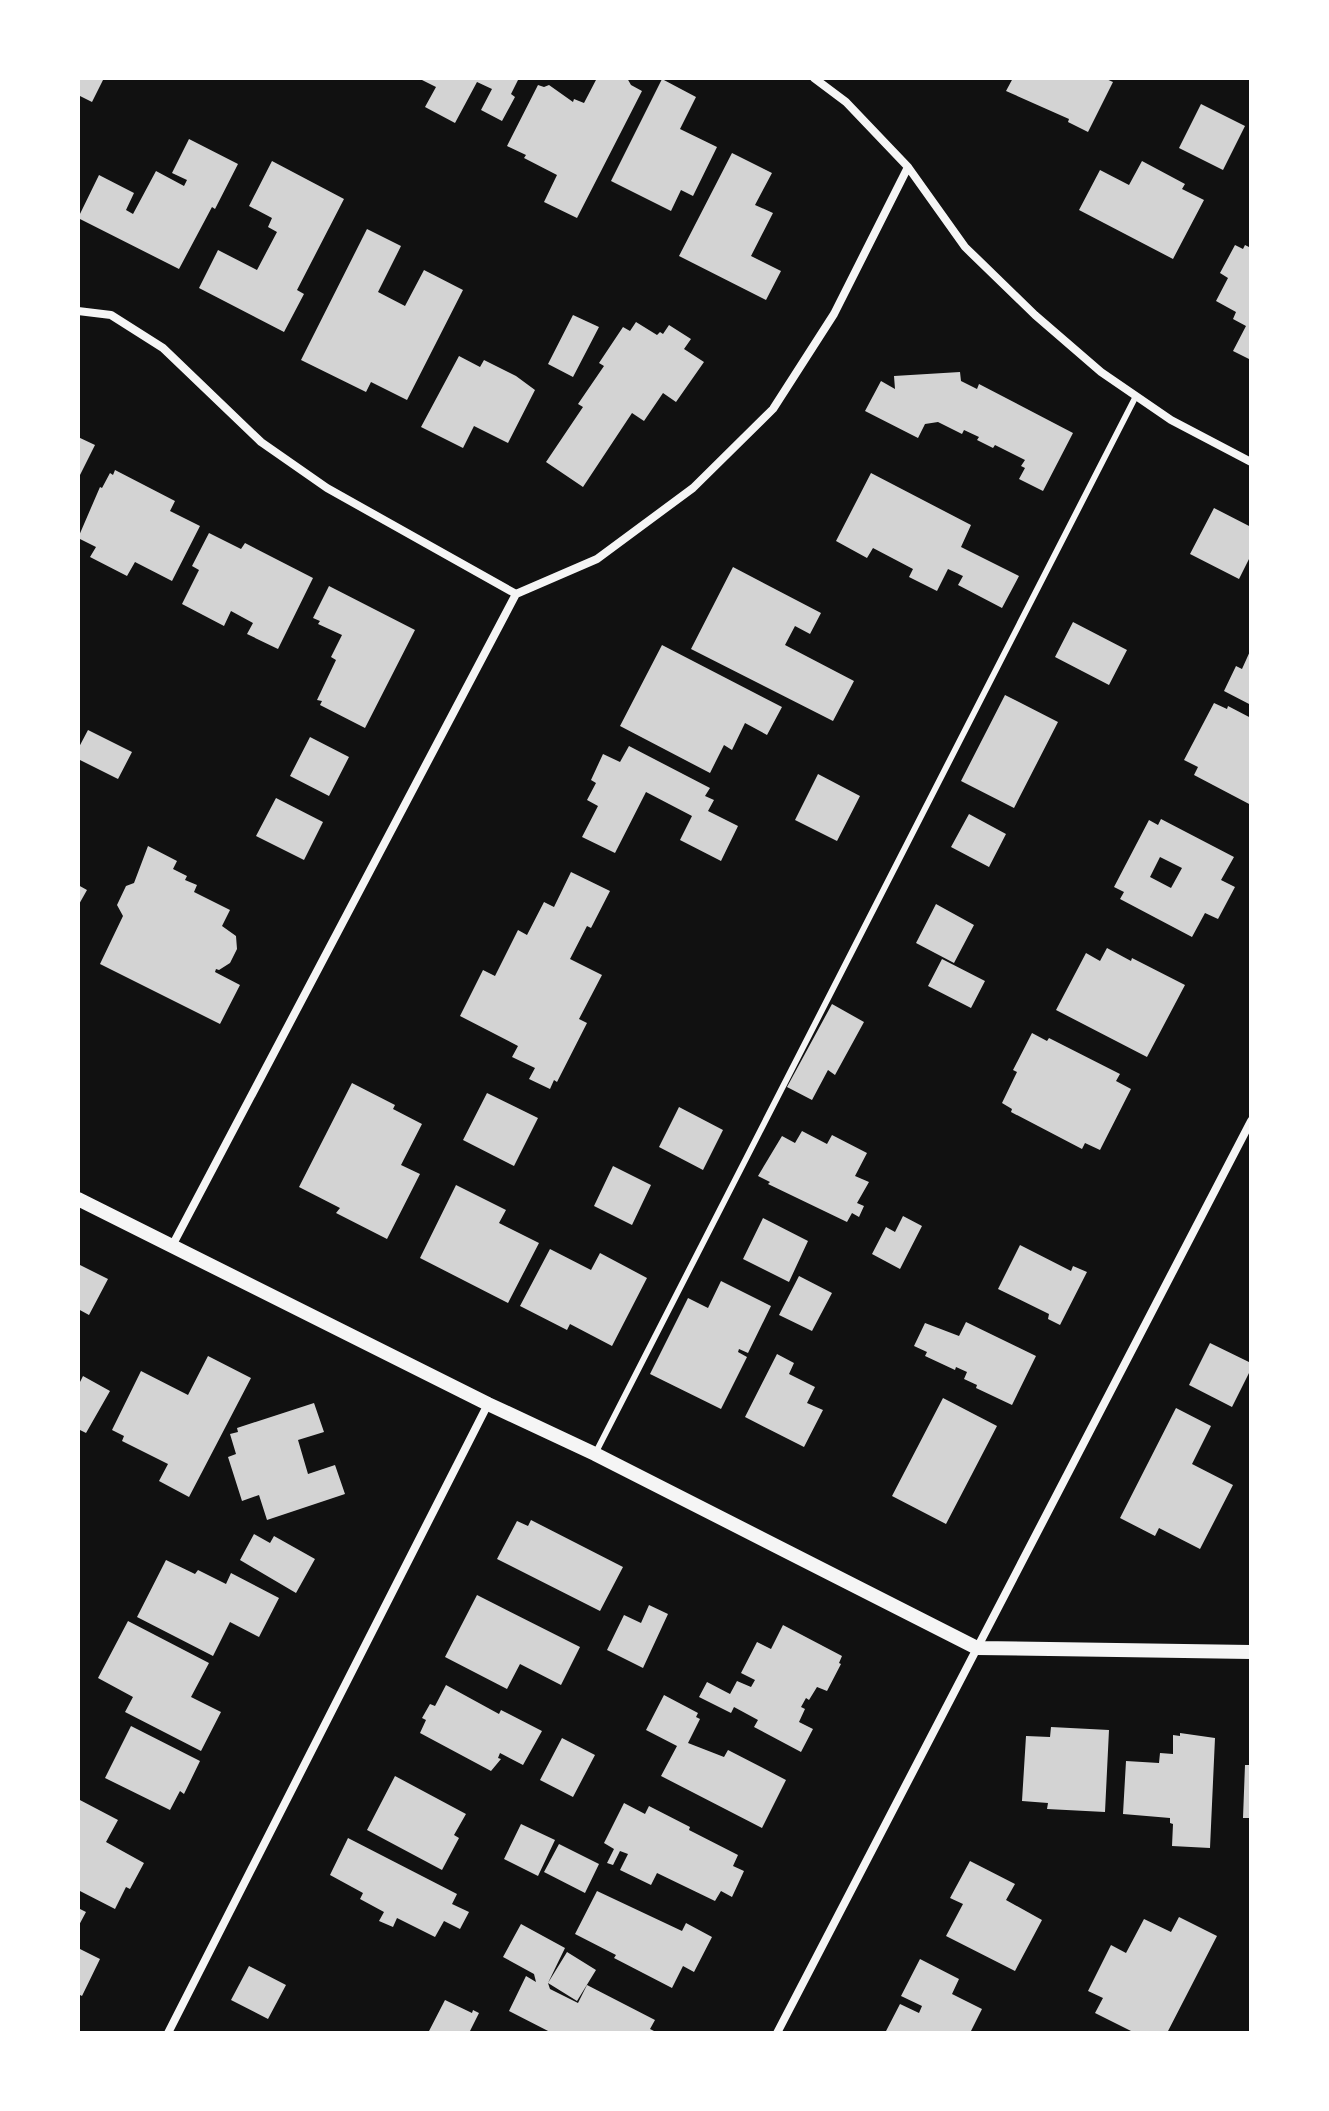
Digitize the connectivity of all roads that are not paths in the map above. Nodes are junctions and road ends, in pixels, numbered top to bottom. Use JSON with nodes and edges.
{"nodes":[{"id":1,"x":814,"y":78,"type":"edge"},
{"id":2,"x":908,"y":167,"type":"junction"},
{"id":3,"x":78,"y":311,"type":"edge"},
{"id":4,"x":1136,"y":396,"type":"junction"},
{"id":5,"x":1251,"y":462,"type":"edge"},
{"id":6,"x":516,"y":594,"type":"junction"},
{"id":7,"x":1251,"y":1121,"type":"edge"},
{"id":8,"x":78,"y":1199,"type":"edge"},
{"id":9,"x":172,"y":1247,"type":"junction"},
{"id":10,"x":488,"y":1404,"type":"junction"},
{"id":11,"x":595,"y":1454,"type":"junction"},
{"id":12,"x":977,"y":1648,"type":"junction"},
{"id":13,"x":1251,"y":1652,"type":"edge"},
{"id":14,"x":168,"y":2033,"type":"edge"},
{"id":15,"x":777,"y":2033,"type":"edge"}],
"edges":[{"from":1,"to":2,"type":"street"},
{"from":2,"to":4,"type":"street"},
{"from":2,"to":6,"type":"street"},
{"from":3,"to":6,"type":"street"},
{"from":4,"to":5,"type":"street"},
{"from":4,"to":11,"type":"lane"},
{"from":6,"to":9,"type":"street"},
{"from":7,"to":12,"type":"street"},
{"from":8,"to":9,"type":"street"},
{"from":9,"to":10,"type":"street"},
{"from":10,"to":11,"type":"street"},
{"from":10,"to":14,"type":"street"},
{"from":11,"to":12,"type":"street"},
{"from":12,"to":13,"type":"street"},
{"from":12,"to":15,"type":"street"}]}
